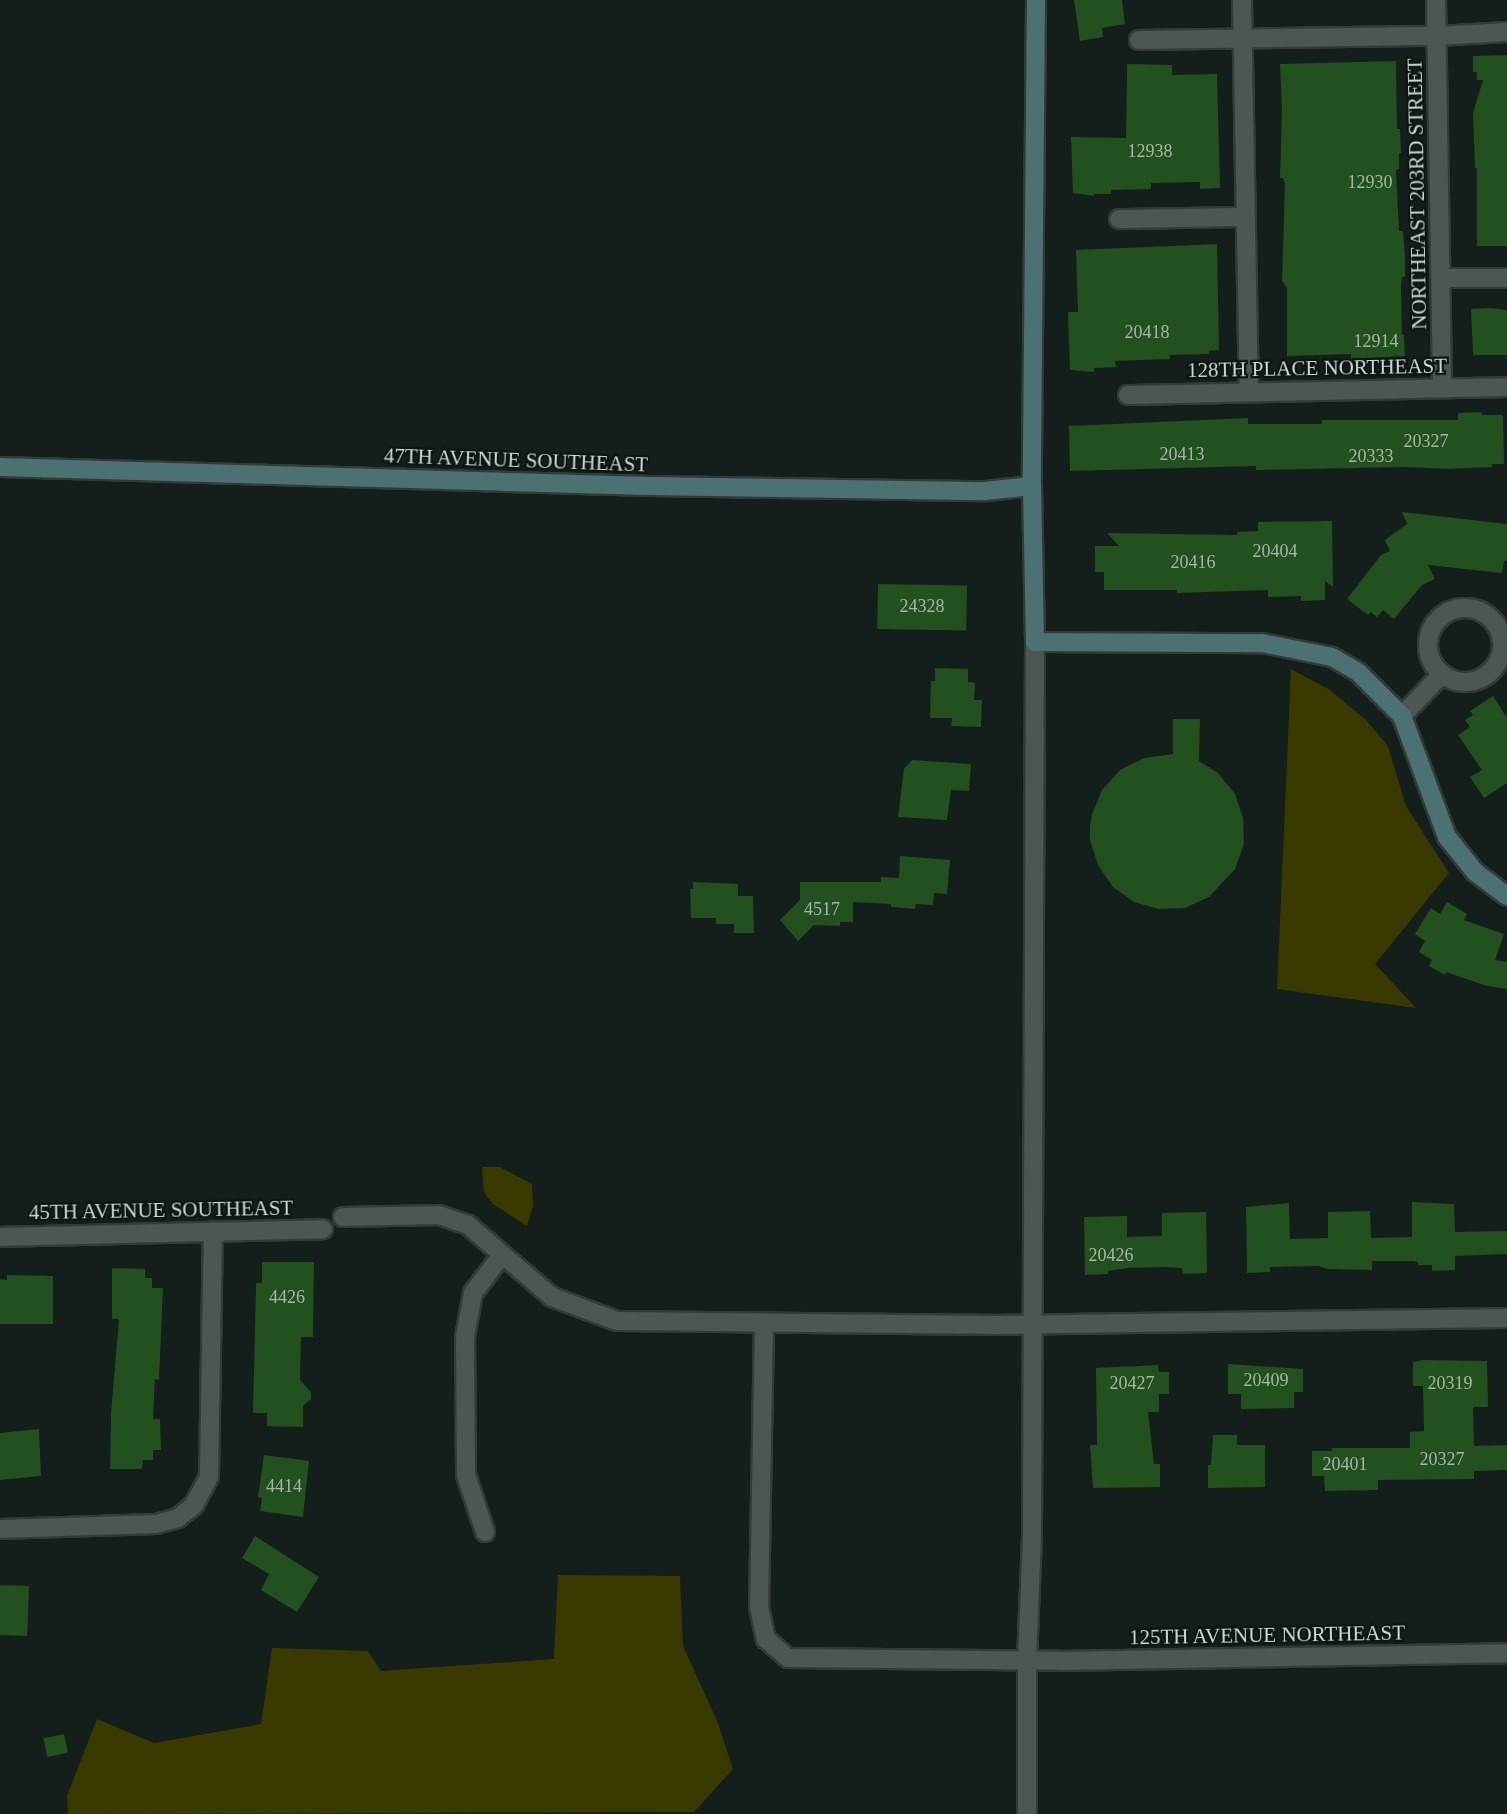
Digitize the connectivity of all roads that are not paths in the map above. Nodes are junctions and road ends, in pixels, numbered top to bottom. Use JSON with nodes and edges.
{"nodes":[{"id":1,"x":1036,"y":0,"type":"edge"},
{"id":2,"x":1242,"y":0,"type":"edge"},
{"id":3,"x":1436,"y":0,"type":"edge"},
{"id":4,"x":1507,"y":32,"type":"edge"},
{"id":5,"x":1437,"y":36,"type":"junction"},
{"id":6,"x":1244,"y":38,"type":"junction"},
{"id":7,"x":1139,"y":40,"type":"dead end"},
{"id":8,"x":1246,"y":217,"type":"junction"},
{"id":9,"x":1119,"y":219,"type":"dead end"},
{"id":10,"x":1441,"y":278,"type":"junction"},
{"id":11,"x":1507,"y":278,"type":"edge"},
{"id":12,"x":1507,"y":387,"type":"edge"},
{"id":13,"x":1442,"y":388,"type":"junction"},
{"id":14,"x":1249,"y":392,"type":"junction"},
{"id":15,"x":1128,"y":395,"type":"dead end"},
{"id":16,"x":0,"y":468,"type":"edge"},
{"id":17,"x":1032,"y":486,"type":"junction"},
{"id":18,"x":1035,"y":642,"type":"junction"},
{"id":19,"x":1442,"y":674,"type":"junction"},
{"id":20,"x":1402,"y":716,"type":"junction"},
{"id":21,"x":1507,"y":896,"type":"edge"},
{"id":22,"x":343,"y":1217,"type":"dead end"},
{"id":23,"x":323,"y":1229,"type":"dead end"},
{"id":24,"x":213,"y":1231,"type":"junction"},
{"id":25,"x":0,"y":1237,"type":"edge"},
{"id":26,"x":502,"y":1255,"type":"junction"},
{"id":27,"x":1507,"y":1318,"type":"edge"},
{"id":28,"x":764,"y":1324,"type":"junction"},
{"id":29,"x":1033,"y":1324,"type":"junction"},
{"id":30,"x":0,"y":1528,"type":"edge"},
{"id":31,"x":485,"y":1532,"type":"dead end"},
{"id":32,"x":1507,"y":1653,"type":"edge"},
{"id":33,"x":1027,"y":1661,"type":"junction"},
{"id":34,"x":1027,"y":1814,"type":"edge"}],
"edges":[{"from":1,"to":17,"type":"street"},
{"from":2,"to":6,"type":"street"},
{"from":3,"to":5,"type":"street","name":"NORTHEAST 203RD STREET"},
{"from":4,"to":5,"type":"street"},
{"from":5,"to":6,"type":"street"},
{"from":5,"to":10,"type":"street","name":"NORTHEAST 203RD STREET"},
{"from":6,"to":7,"type":"street"},
{"from":6,"to":8,"type":"street"},
{"from":8,"to":9,"type":"street"},
{"from":8,"to":14,"type":"street"},
{"from":10,"to":11,"type":"street"},
{"from":10,"to":13,"type":"street","name":"NORTHEAST 203RD STREET"},
{"from":12,"to":13,"type":"street","name":"128TH PLACE NORTHEAST"},
{"from":13,"to":14,"type":"street","name":"128TH PLACE NORTHEAST"},
{"from":14,"to":15,"type":"street","name":"128TH PLACE NORTHEAST"},
{"from":16,"to":17,"type":"street","name":"47TH AVENUE SOUTHEAST"},
{"from":17,"to":18,"type":"street"},
{"from":18,"to":20,"type":"street"},
{"from":18,"to":29,"type":"street"},
{"from":19,"to":19,"type":"street"},
{"from":19,"to":20,"type":"street"},
{"from":20,"to":21,"type":"street"},
{"from":22,"to":26,"type":"street"},
{"from":23,"to":24,"type":"street","name":"45TH AVENUE SOUTHEAST"},
{"from":24,"to":25,"type":"street","name":"45TH AVENUE SOUTHEAST"},
{"from":24,"to":30,"type":"street"},
{"from":26,"to":28,"type":"street"},
{"from":26,"to":31,"type":"street"},
{"from":27,"to":29,"type":"street"},
{"from":28,"to":29,"type":"street"},
{"from":28,"to":33,"type":"street","name":"125TH AVENUE NORTHEAST"},
{"from":29,"to":33,"type":"street"},
{"from":32,"to":33,"type":"street","name":"125TH AVENUE NORTHEAST"},
{"from":33,"to":34,"type":"street"}]}
